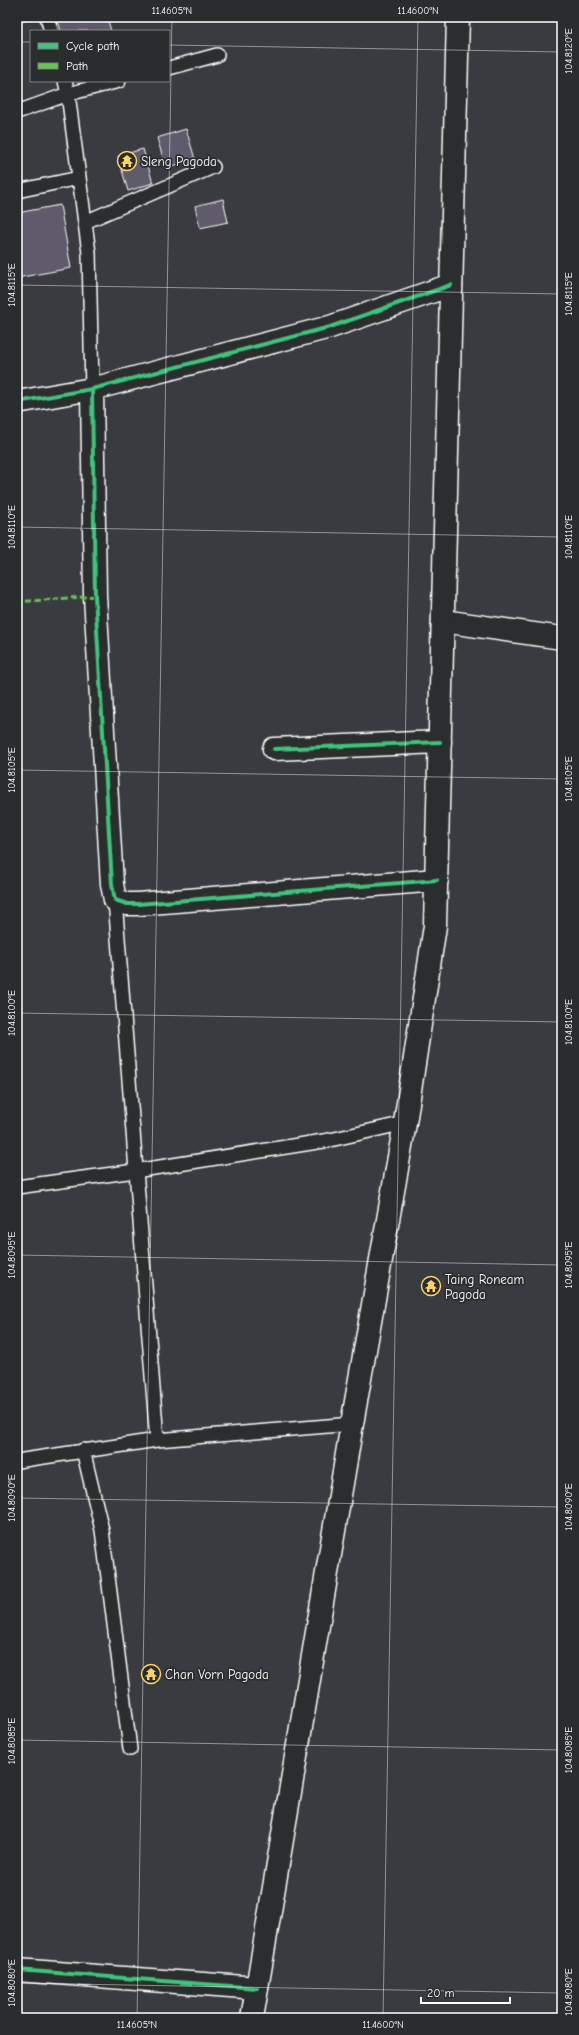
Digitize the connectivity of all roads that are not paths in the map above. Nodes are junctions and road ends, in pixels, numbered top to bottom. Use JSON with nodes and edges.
{"nodes":[{"id":1,"x":47,"y":17,"type":"edge"},
{"id":2,"x":458,"y":17,"type":"edge"},
{"id":3,"x":51,"y":30,"type":"edge"},
{"id":4,"x":217,"y":55,"type":"dead end"},
{"id":5,"x":170,"y":68,"type":"edge"},
{"id":6,"x":65,"y":82,"type":"edge"},
{"id":7,"x":115,"y":82,"type":"edge"},
{"id":8,"x":68,"y":94,"type":"junction"},
{"id":9,"x":17,"y":112,"type":"edge"},
{"id":10,"x":213,"y":167,"type":"dead end"},
{"id":11,"x":79,"y":178,"type":"junction"},
{"id":12,"x":17,"y":191,"type":"edge"},
{"id":13,"x":86,"y":222,"type":"junction"},
{"id":14,"x":451,"y":285,"type":"junction"},
{"id":15,"x":92,"y":389,"type":"junction"},
{"id":16,"x":17,"y":402,"type":"edge"},
{"id":17,"x":443,"y":621,"type":"junction"},
{"id":18,"x":562,"y":638,"type":"edge"},
{"id":19,"x":440,"y":742,"type":"junction"},
{"id":20,"x":274,"y":749,"type":"dead end"},
{"id":21,"x":436,"y":880,"type":"junction"},
{"id":22,"x":115,"y":900,"type":"junction"},
{"id":23,"x":405,"y":1123,"type":"junction"},
{"id":24,"x":135,"y":1171,"type":"junction"},
{"id":25,"x":17,"y":1187,"type":"edge"},
{"id":26,"x":352,"y":1424,"type":"junction"},
{"id":27,"x":157,"y":1440,"type":"junction"},
{"id":28,"x":83,"y":1450,"type":"junction"},
{"id":29,"x":17,"y":1461,"type":"edge"},
{"id":30,"x":130,"y":1749,"type":"dead end"},
{"id":31,"x":17,"y":1970,"type":"edge"},
{"id":32,"x":257,"y":1988,"type":"junction"},
{"id":33,"x":252,"y":2018,"type":"edge"}],
"edges":[{"from":1,"to":3,"type":"lane"},
{"from":2,"to":14,"type":"main road"},
{"from":4,"to":5,"type":"lane"},
{"from":6,"to":8,"type":"lane"},
{"from":7,"to":8,"type":"lane"},
{"from":8,"to":9,"type":"lane"},
{"from":8,"to":11,"type":"lane"},
{"from":10,"to":13,"type":"lane"},
{"from":11,"to":12,"type":"lane"},
{"from":11,"to":13,"type":"lane"},
{"from":13,"to":15,"type":"lane"},
{"from":14,"to":15,"type":"main road"},
{"from":14,"to":17,"type":"main road"},
{"from":15,"to":16,"type":"main road"},
{"from":15,"to":22,"type":"main road"},
{"from":17,"to":18,"type":"main road"},
{"from":17,"to":19,"type":"main road"},
{"from":19,"to":20,"type":"main road"},
{"from":19,"to":21,"type":"main road"},
{"from":21,"to":22,"type":"main road"},
{"from":21,"to":23,"type":"main road"},
{"from":22,"to":24,"type":"lane"},
{"from":23,"to":24,"type":"lane"},
{"from":23,"to":26,"type":"main road"},
{"from":24,"to":25,"type":"lane"},
{"from":24,"to":27,"type":"lane"},
{"from":26,"to":27,"type":"lane"},
{"from":26,"to":32,"type":"main road"},
{"from":27,"to":28,"type":"lane"},
{"from":28,"to":29,"type":"lane"},
{"from":28,"to":30,"type":"lane"},
{"from":31,"to":32,"type":"main road"},
{"from":32,"to":33,"type":"main road"}]}
